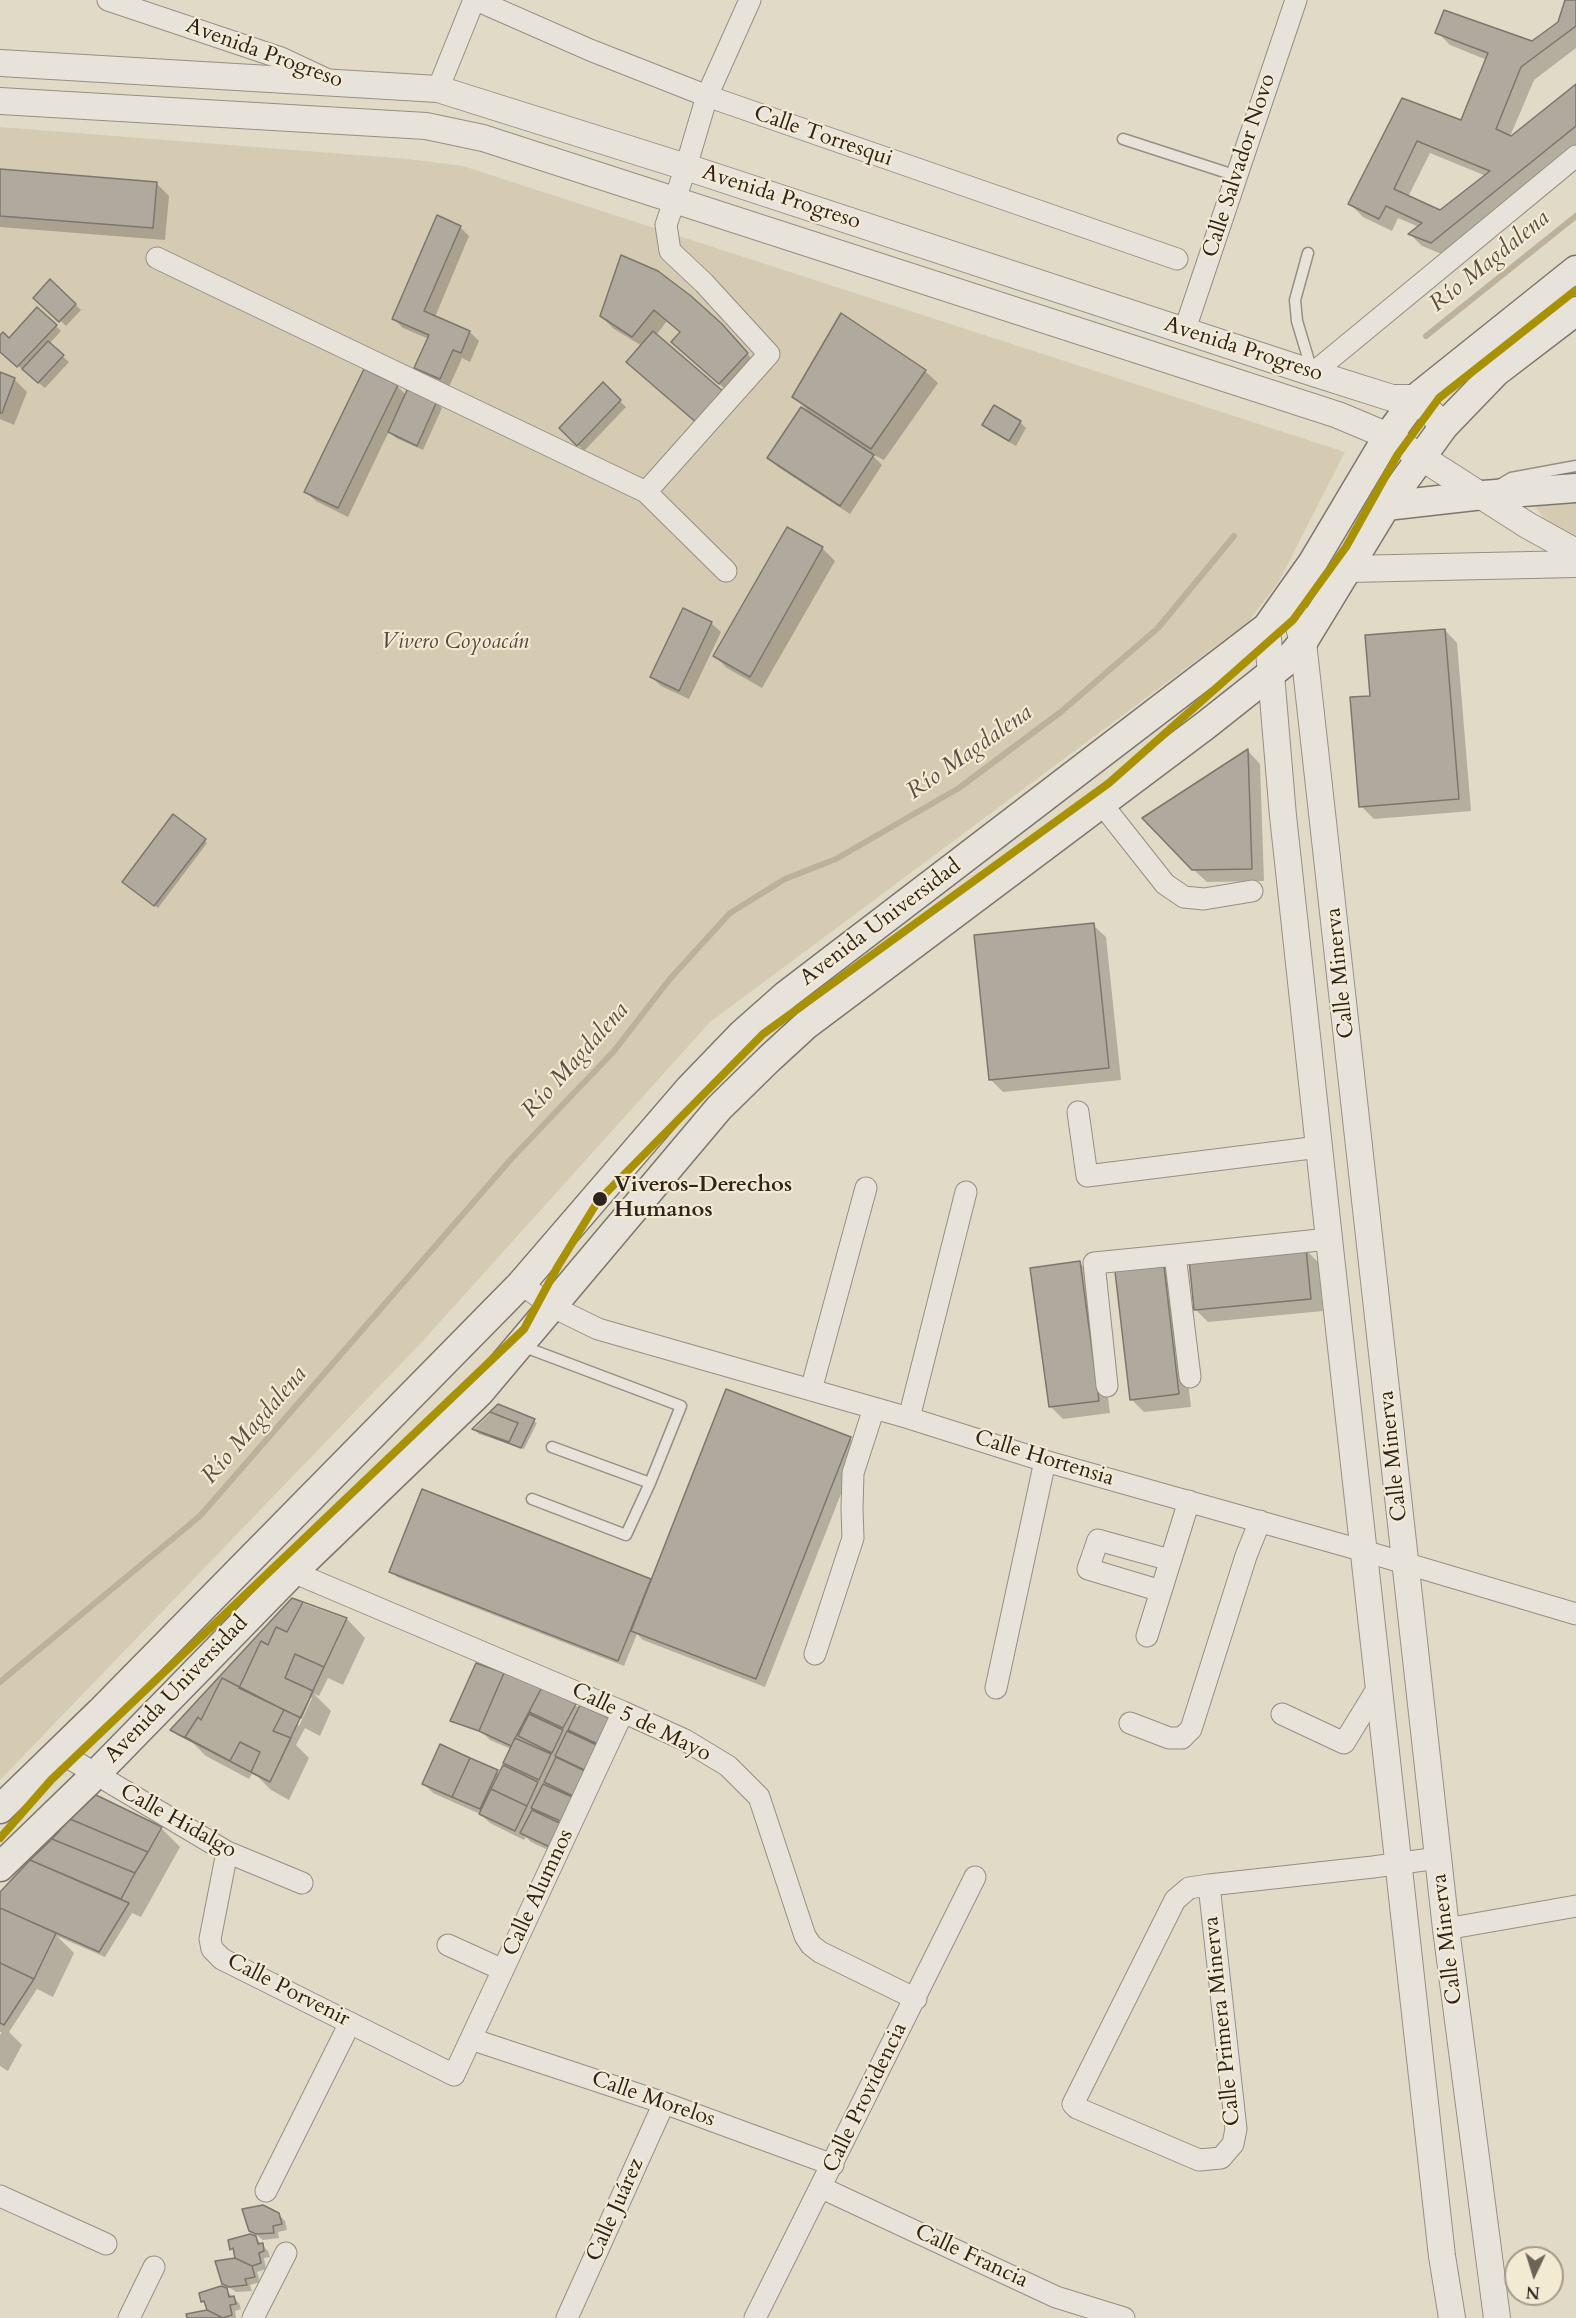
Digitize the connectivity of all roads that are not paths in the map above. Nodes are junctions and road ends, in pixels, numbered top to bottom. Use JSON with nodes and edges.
{"nodes":[{"id":1,"x":108,"y":0,"type":"edge"},
{"id":2,"x":475,"y":0,"type":"edge"},
{"id":3,"x":750,"y":0,"type":"edge"},
{"id":4,"x":1296,"y":0,"type":"edge"},
{"id":5,"x":0,"y":63,"type":"edge"},
{"id":6,"x":337,"y":85,"type":"junction"},
{"id":7,"x":438,"y":89,"type":"junction"},
{"id":8,"x":707,"y":96,"type":"junction"},
{"id":9,"x":0,"y":101,"type":"edge"},
{"id":10,"x":345,"y":121,"type":"junction"},
{"id":11,"x":1124,"y":139,"type":"dead end"},
{"id":12,"x":1576,"y":156,"type":"edge"},
{"id":13,"x":686,"y":167,"type":"junction"},
{"id":14,"x":1237,"y":176,"type":"junction"},
{"id":15,"x":674,"y":199,"type":"junction"},
{"id":16,"x":897,"y":236,"type":"junction"},
{"id":17,"x":1308,"y":253,"type":"dead end"},
{"id":18,"x":157,"y":258,"type":"dead end"},
{"id":19,"x":1176,"y":259,"type":"dead end"},
{"id":20,"x":886,"y":267,"type":"junction"},
{"id":21,"x":1576,"y":270,"type":"edge"},
{"id":22,"x":1576,"y":311,"type":"edge"},
{"id":23,"x":1184,"y":332,"type":"junction"},
{"id":24,"x":1313,"y":373,"type":"junction"},
{"id":25,"x":1416,"y":398,"type":"junction"},
{"id":26,"x":1444,"y":426,"type":"junction"},
{"id":27,"x":1388,"y":436,"type":"junction"},
{"id":28,"x":1422,"y":457,"type":"junction"},
{"id":29,"x":1576,"y":466,"type":"edge"},
{"id":30,"x":1576,"y":488,"type":"edge"},
{"id":31,"x":646,"y":492,"type":"junction"},
{"id":32,"x":1483,"y":495,"type":"junction"},
{"id":33,"x":1386,"y":506,"type":"junction"},
{"id":34,"x":1576,"y":552,"type":"edge"},
{"id":35,"x":1576,"y":564,"type":"edge"},
{"id":36,"x":1349,"y":569,"type":"junction"},
{"id":37,"x":726,"y":571,"type":"dead end"},
{"id":38,"x":1290,"y":594,"type":"junction"},
{"id":39,"x":1267,"y":627,"type":"junction"},
{"id":40,"x":1303,"y":642,"type":"junction"},
{"id":41,"x":1270,"y":675,"type":"junction"},
{"id":42,"x":1101,"y":803,"type":"junction"},
{"id":43,"x":1323,"y":812,"type":"junction"},
{"id":44,"x":1283,"y":816,"type":"junction"},
{"id":45,"x":1252,"y":891,"type":"dead end"},
{"id":46,"x":1078,"y":1112,"type":"dead end"},
{"id":47,"x":1319,"y":1147,"type":"junction"},
{"id":48,"x":866,"y":1188,"type":"dead end"},
{"id":49,"x":966,"y":1192,"type":"dead end"},
{"id":50,"x":1329,"y":1239,"type":"junction"},
{"id":51,"x":1175,"y":1255,"type":"junction"},
{"id":52,"x":521,"y":1284,"type":"junction"},
{"id":53,"x":553,"y":1307,"type":"junction"},
{"id":54,"x":519,"y":1345,"type":"junction"},
{"id":55,"x":1190,"y":1377,"type":"dead end"},
{"id":56,"x":1107,"y":1386,"type":"dead end"},
{"id":57,"x":811,"y":1390,"type":"junction"},
{"id":58,"x":874,"y":1408,"type":"junction"},
{"id":59,"x":909,"y":1418,"type":"junction"},
{"id":60,"x":552,"y":1447,"type":"dead end"},
{"id":61,"x":1045,"y":1461,"type":"junction"},
{"id":62,"x":650,"y":1483,"type":"junction"},
{"id":63,"x":532,"y":1498,"type":"dead end"},
{"id":64,"x":1189,"y":1501,"type":"junction"},
{"id":65,"x":1260,"y":1521,"type":"junction"},
{"id":66,"x":1365,"y":1551,"type":"junction"},
{"id":67,"x":1170,"y":1560,"type":"junction"},
{"id":68,"x":1405,"y":1563,"type":"junction"},
{"id":69,"x":293,"y":1572,"type":"junction"},
{"id":70,"x":1161,"y":1591,"type":"junction"},
{"id":71,"x":1576,"y":1614,"type":"edge"},
{"id":72,"x":1147,"y":1636,"type":"dead end"},
{"id":73,"x":815,"y":1654,"type":"dead end"},
{"id":74,"x":1379,"y":1686,"type":"junction"},
{"id":75,"x":996,"y":1688,"type":"dead end"},
{"id":76,"x":100,"y":1712,"type":"junction"},
{"id":77,"x":623,"y":1712,"type":"junction"},
{"id":78,"x":1282,"y":1714,"type":"dead end"},
{"id":79,"x":1130,"y":1723,"type":"dead end"},
{"id":80,"x":131,"y":1736,"type":"junction"},
{"id":81,"x":59,"y":1752,"type":"junction"},
{"id":82,"x":95,"y":1774,"type":"junction"},
{"id":83,"x":0,"y":1809,"type":"edge"},
{"id":84,"x":227,"y":1852,"type":"junction"},
{"id":85,"x":1438,"y":1858,"type":"junction"},
{"id":86,"x":1398,"y":1863,"type":"junction"},
{"id":87,"x":0,"y":1867,"type":"edge"},
{"id":88,"x":975,"y":1877,"type":"dead end"},
{"id":89,"x":302,"y":1883,"type":"dead end"},
{"id":90,"x":1209,"y":1885,"type":"junction"},
{"id":91,"x":1576,"y":1906,"type":"edge"},
{"id":92,"x":1446,"y":1929,"type":"junction"},
{"id":93,"x":448,"y":1945,"type":"dead end"},
{"id":94,"x":503,"y":1970,"type":"junction"},
{"id":95,"x":916,"y":1999,"type":"junction"},
{"id":96,"x":350,"y":2023,"type":"junction"},
{"id":97,"x":471,"y":2039,"type":"junction"},
{"id":98,"x":454,"y":2075,"type":"joint"},
{"id":99,"x":664,"y":2103,"type":"junction"},
{"id":100,"x":833,"y":2165,"type":"junction"},
{"id":101,"x":822,"y":2188,"type":"junction"},
{"id":102,"x":266,"y":2191,"type":"dead end"},
{"id":103,"x":0,"y":2196,"type":"edge"},
{"id":104,"x":106,"y":2244,"type":"dead end"},
{"id":105,"x":286,"y":2253,"type":"dead end"},
{"id":106,"x":154,"y":2267,"type":"dead end"},
{"id":107,"x":1115,"y":2317,"type":"edge"},
{"id":108,"x":129,"y":2318,"type":"edge"},
{"id":109,"x":253,"y":2318,"type":"edge"},
{"id":110,"x":567,"y":2318,"type":"edge"},
{"id":111,"x":755,"y":2318,"type":"edge"},
{"id":112,"x":1452,"y":2318,"type":"edge"},
{"id":113,"x":1497,"y":2318,"type":"edge"}],
"edges":[{"from":1,"to":6,"type":"street","name":"Avenida Progreso"},
{"from":2,"to":7,"type":"street"},
{"from":2,"to":8,"type":"street","name":"Calle Torresqui"},
{"from":3,"to":8,"type":"street"},
{"from":4,"to":14,"type":"street","name":"Calle Salvador Novo"},
{"from":5,"to":6,"type":"street"},
{"from":6,"to":7,"type":"street","name":"Avenida Progreso"},
{"from":6,"to":10,"type":"street"},
{"from":7,"to":13,"type":"street","name":"Avenida Progreso"},
{"from":8,"to":13,"type":"street"},
{"from":8,"to":19,"type":"street","name":"Calle Torresqui"},
{"from":9,"to":10,"type":"street","name":"Avenida Progreso"},
{"from":10,"to":15,"type":"street","name":"Avenida Progreso"},
{"from":11,"to":14,"type":"lane"},
{"from":12,"to":24,"type":"street"},
{"from":13,"to":15,"type":"street"},
{"from":13,"to":16,"type":"street","name":"Avenida Progreso"},
{"from":14,"to":23,"type":"street","name":"Calle Salvador Novo"},
{"from":15,"to":20,"type":"street","name":"Avenida Progreso"},
{"from":15,"to":31,"type":"street"},
{"from":16,"to":20,"type":"street"},
{"from":16,"to":23,"type":"street","name":"Avenida Progreso"},
{"from":17,"to":24,"type":"lane"},
{"from":18,"to":31,"type":"street"},
{"from":20,"to":27,"type":"street","name":"Avenida Progreso"},
{"from":21,"to":25,"type":"main road","name":"Avenida Universidad"},
{"from":22,"to":26,"type":"main road","name":"Avenida Universidad"},
{"from":23,"to":24,"type":"street","name":"Avenida Progreso"},
{"from":24,"to":25,"type":"street","name":"Avenida Progreso"},
{"from":25,"to":26,"type":"street"},
{"from":25,"to":27,"type":"main road","name":"Avenida Universidad"},
{"from":26,"to":28,"type":"main road","name":"Avenida Universidad"},
{"from":27,"to":28,"type":"street","name":"Avenida Progreso"},
{"from":27,"to":38,"type":"main road","name":"Avenida Universidad"},
{"from":28,"to":32,"type":"street","name":"Avenida Progreso"},
{"from":28,"to":33,"type":"main road","name":"Avenida Universidad"},
{"from":29,"to":32,"type":"lane"},
{"from":30,"to":32,"type":"main road"},
{"from":31,"to":37,"type":"street"},
{"from":32,"to":33,"type":"main road"},
{"from":32,"to":34,"type":"street","name":"Avenida Progreso"},
{"from":33,"to":36,"type":"main road","name":"Avenida Universidad"},
{"from":35,"to":36,"type":"street"},
{"from":36,"to":40,"type":"main road","name":"Avenida Universidad"},
{"from":38,"to":39,"type":"main road","name":"Avenida Universidad"},
{"from":38,"to":40,"type":"street","name":"Calle Minerva"},
{"from":39,"to":41,"type":"street","name":"Calle Minerva"},
{"from":39,"to":52,"type":"main road","name":"Avenida Universidad"},
{"from":40,"to":41,"type":"main road","name":"Avenida Universidad"},
{"from":40,"to":43,"type":"street","name":"Calle Minerva"},
{"from":41,"to":42,"type":"main road","name":"Avenida Universidad"},
{"from":41,"to":44,"type":"street","name":"Calle Minerva"},
{"from":42,"to":45,"type":"street"},
{"from":42,"to":53,"type":"main road","name":"Avenida Universidad"},
{"from":43,"to":44,"type":"street"},
{"from":43,"to":68,"type":"street","name":"Calle Minerva"},
{"from":44,"to":47,"type":"street","name":"Calle Minerva"},
{"from":46,"to":47,"type":"street"},
{"from":47,"to":50,"type":"street","name":"Calle Minerva"},
{"from":48,"to":57,"type":"street"},
{"from":49,"to":59,"type":"street"},
{"from":50,"to":51,"type":"street"},
{"from":50,"to":66,"type":"street","name":"Calle Minerva"},
{"from":51,"to":55,"type":"street"},
{"from":51,"to":56,"type":"street"},
{"from":52,"to":53,"type":"street","name":"Calle Hortensia"},
{"from":52,"to":76,"type":"main road","name":"Avenida Universidad"},
{"from":53,"to":54,"type":"main road","name":"Avenida Universidad"},
{"from":53,"to":57,"type":"street","name":"Calle Hortensia"},
{"from":54,"to":62,"type":"lane"},
{"from":54,"to":69,"type":"main road","name":"Avenida Universidad"},
{"from":57,"to":58,"type":"street","name":"Calle Hortensia"},
{"from":58,"to":59,"type":"street","name":"Calle Hortensia"},
{"from":58,"to":73,"type":"street"},
{"from":59,"to":61,"type":"street","name":"Calle Hortensia"},
{"from":60,"to":62,"type":"lane"},
{"from":61,"to":64,"type":"street","name":"Calle Hortensia"},
{"from":61,"to":75,"type":"street"},
{"from":62,"to":63,"type":"lane"},
{"from":64,"to":65,"type":"street","name":"Calle Hortensia"},
{"from":64,"to":67,"type":"street"},
{"from":65,"to":66,"type":"street","name":"Calle Hortensia"},
{"from":65,"to":79,"type":"street"},
{"from":66,"to":68,"type":"street","name":"Calle Hortensia"},
{"from":66,"to":74,"type":"street","name":"Calle Minerva"},
{"from":67,"to":70,"type":"street"},
{"from":67,"to":70,"type":"street"},
{"from":68,"to":71,"type":"street","name":"Calle Hortensia"},
{"from":68,"to":85,"type":"street","name":"Calle Minerva"},
{"from":69,"to":77,"type":"street","name":"Calle 5 de Mayo"},
{"from":69,"to":80,"type":"main road","name":"Avenida Universidad"},
{"from":70,"to":72,"type":"street"},
{"from":74,"to":78,"type":"street"},
{"from":74,"to":86,"type":"street","name":"Calle Minerva"},
{"from":76,"to":80,"type":"main road"},
{"from":76,"to":81,"type":"main road","name":"Avenida Universidad"},
{"from":77,"to":94,"type":"street","name":"Calle Alumnos"},
{"from":77,"to":95,"type":"street","name":"Calle 5 de Mayo"},
{"from":80,"to":82,"type":"main road","name":"Avenida Universidad"},
{"from":81,"to":82,"type":"street","name":"Calle Hidalgo"},
{"from":81,"to":83,"type":"main road","name":"Avenida Universidad"},
{"from":82,"to":84,"type":"street","name":"Calle Hidalgo"},
{"from":82,"to":87,"type":"main road","name":"Avenida Universidad"},
{"from":84,"to":89,"type":"street","name":"Calle Hidalgo"},
{"from":84,"to":96,"type":"street","name":"Calle Porvenir"},
{"from":85,"to":86,"type":"street","name":"Calle Primera Minerva"},
{"from":85,"to":92,"type":"street","name":"Calle Minerva"},
{"from":86,"to":90,"type":"street","name":"Calle Primera Minerva"},
{"from":86,"to":112,"type":"street","name":"Calle Minerva"},
{"from":88,"to":95,"type":"street","name":"Calle Providencia"},
{"from":90,"to":90,"type":"street","name":"Calle Primera Minerva"},
{"from":91,"to":92,"type":"street"},
{"from":92,"to":113,"type":"street","name":"Calle Minerva"},
{"from":93,"to":94,"type":"street"},
{"from":94,"to":97,"type":"street","name":"Calle Alumnos"},
{"from":95,"to":100,"type":"street","name":"Calle Providencia"},
{"from":96,"to":98,"type":"street","name":"Calle Porvenir"},
{"from":96,"to":102,"type":"street"},
{"from":97,"to":98,"type":"street","name":"Calle Alumnos"},
{"from":97,"to":99,"type":"street","name":"Calle Morelos"},
{"from":99,"to":100,"type":"street","name":"Calle Morelos"},
{"from":99,"to":110,"type":"street","name":"Calle Juárez"},
{"from":100,"to":101,"type":"street","name":"Calle Providencia"},
{"from":101,"to":107,"type":"street","name":"Calle Francia"},
{"from":101,"to":111,"type":"street","name":"Calle Providencia"},
{"from":103,"to":104,"type":"street"},
{"from":105,"to":109,"type":"street"},
{"from":106,"to":108,"type":"street"}]}
